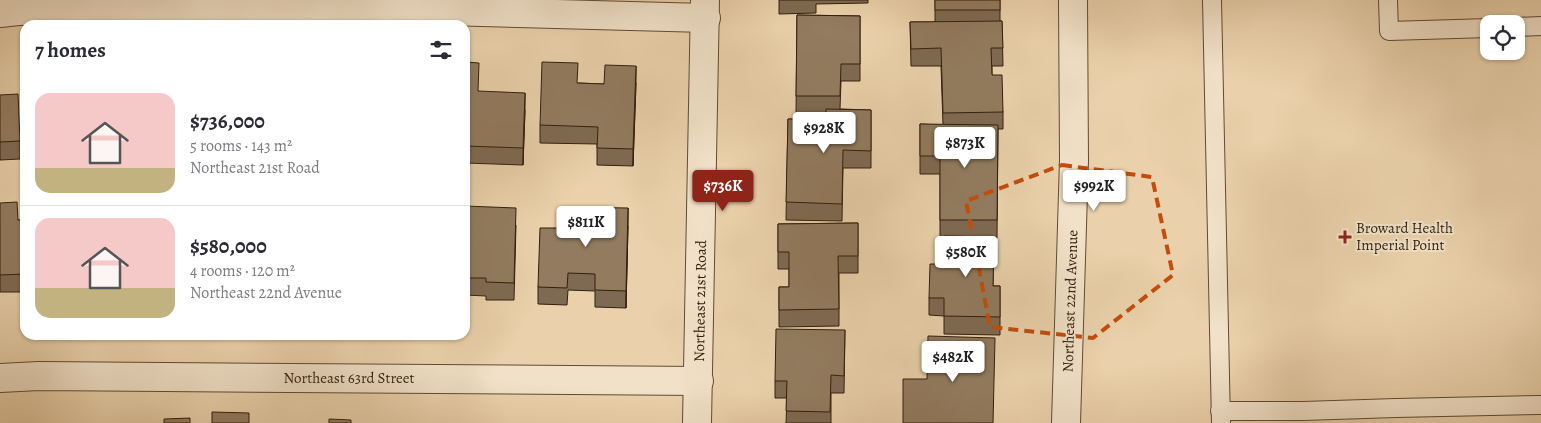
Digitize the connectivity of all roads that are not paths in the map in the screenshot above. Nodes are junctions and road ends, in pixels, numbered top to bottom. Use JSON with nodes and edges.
{"nodes":[{"id":1,"x":1073,"y":0,"type":"edge"},
{"id":2,"x":1212,"y":0,"type":"edge"},
{"id":3,"x":1388,"y":0,"type":"edge"},
{"id":4,"x":706,"y":9,"type":"edge"},
{"id":5,"x":0,"y":13,"type":"edge"},
{"id":6,"x":1541,"y":26,"type":"edge"},
{"id":7,"x":1525,"y":27,"type":"edge"},
{"id":8,"x":1480,"y":28,"type":"edge"},
{"id":9,"x":0,"y":378,"type":"edge"},
{"id":10,"x":699,"y":381,"type":"junction"},
{"id":11,"x":1541,"y":405,"type":"edge"},
{"id":12,"x":1220,"y":417,"type":"edge"},
{"id":13,"x":697,"y":423,"type":"edge"},
{"id":14,"x":1066,"y":423,"type":"edge"}],
"edges":[{"from":1,"to":14,"type":"street","name":"Northeast 22nd Avenue"},
{"from":2,"to":12,"type":"lane"},
{"from":3,"to":8,"type":"lane"},
{"from":4,"to":5,"type":"street"},
{"from":4,"to":10,"type":"street","name":"Northeast 21st Road"},
{"from":6,"to":7,"type":"lane"},
{"from":9,"to":10,"type":"street","name":"Northeast 63rd Street"},
{"from":10,"to":13,"type":"street","name":"Northeast 21st Road"},
{"from":11,"to":12,"type":"lane"}]}
